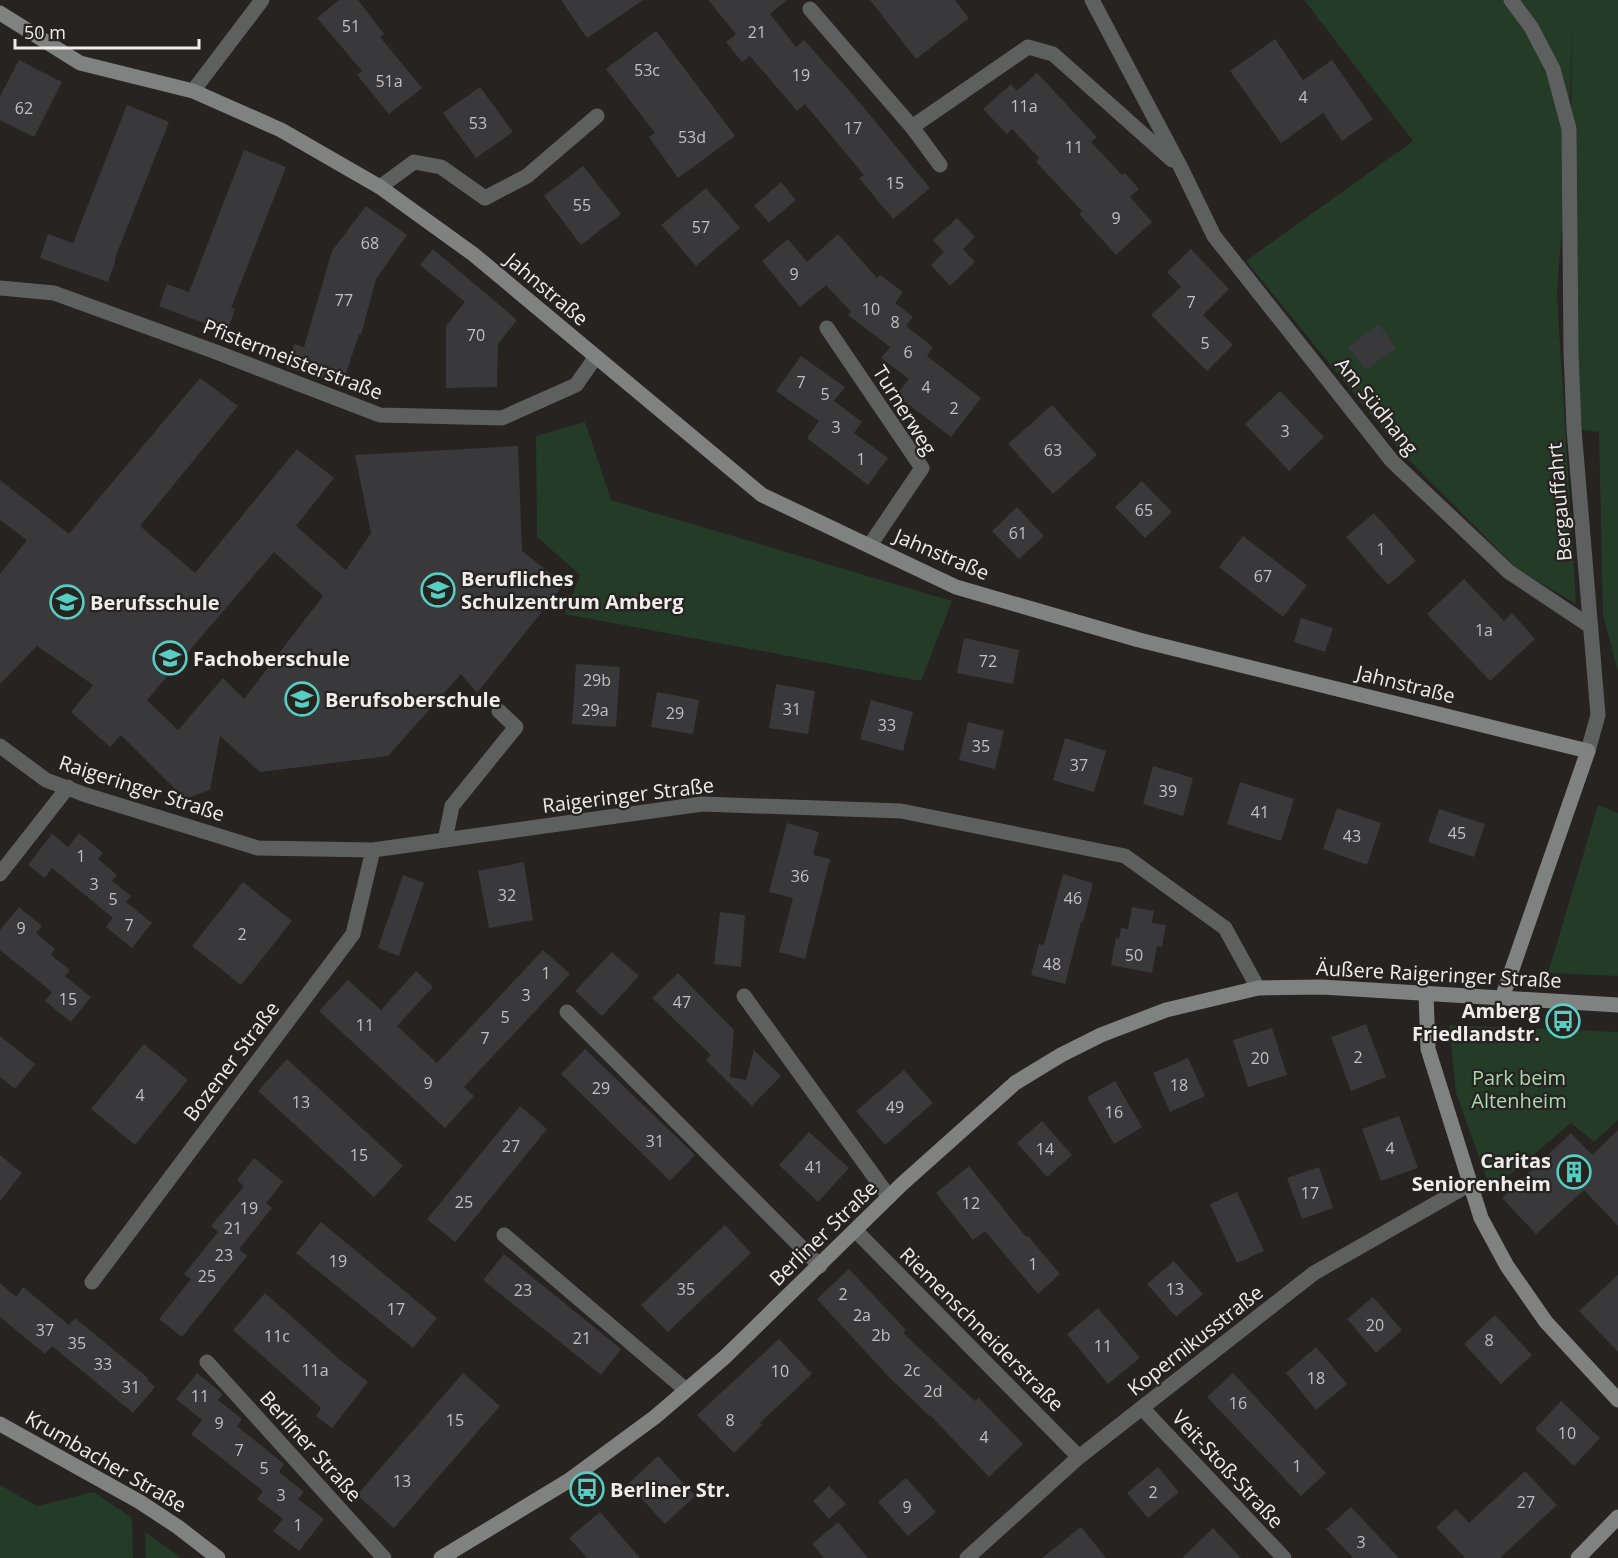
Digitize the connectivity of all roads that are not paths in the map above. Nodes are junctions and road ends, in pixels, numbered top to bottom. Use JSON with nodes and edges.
{"nodes":[{"id":1,"x":262,"y":0,"type":"edge"},
{"id":2,"x":1092,"y":0,"type":"edge"},
{"id":3,"x":1511,"y":0,"type":"edge"},
{"id":4,"x":810,"y":9,"type":"dead end"},
{"id":5,"x":0,"y":13,"type":"edge"},
{"id":6,"x":193,"y":91,"type":"junction"},
{"id":7,"x":597,"y":116,"type":"dead end"},
{"id":8,"x":912,"y":127,"type":"junction"},
{"id":9,"x":940,"y":165,"type":"dead end"},
{"id":10,"x":1181,"y":168,"type":"junction"},
{"id":11,"x":380,"y":187,"type":"junction"},
{"id":12,"x":0,"y":288,"type":"edge"},
{"id":13,"x":827,"y":328,"type":"dead end"},
{"id":14,"x":596,"y":358,"type":"junction"},
{"id":15,"x":870,"y":545,"type":"junction"},
{"id":16,"x":1590,"y":626,"type":"junction"},
{"id":17,"x":499,"y":711,"type":"dead end"},
{"id":18,"x":0,"y":746,"type":"edge"},
{"id":19,"x":1588,"y":751,"type":"junction"},
{"id":20,"x":68,"y":787,"type":"junction"},
{"id":21,"x":445,"y":840,"type":"junction"},
{"id":22,"x":373,"y":850,"type":"junction"},
{"id":23,"x":0,"y":874,"type":"edge"},
{"id":24,"x":1258,"y":988,"type":"junction"},
{"id":25,"x":1426,"y":994,"type":"junction"},
{"id":26,"x":744,"y":996,"type":"dead end"},
{"id":27,"x":1502,"y":998,"type":"junction"},
{"id":28,"x":1618,"y":1005,"type":"edge"},
{"id":29,"x":567,"y":1012,"type":"dead end"},
{"id":30,"x":1470,"y":1184,"type":"junction"},
{"id":31,"x":889,"y":1197,"type":"junction"},
{"id":32,"x":855,"y":1230,"type":"junction"},
{"id":33,"x":504,"y":1235,"type":"dead end"},
{"id":34,"x":820,"y":1266,"type":"junction"},
{"id":35,"x":92,"y":1282,"type":"dead end"},
{"id":36,"x":207,"y":1362,"type":"dead end"},
{"id":37,"x":686,"y":1390,"type":"junction"},
{"id":38,"x":1618,"y":1400,"type":"edge"},
{"id":39,"x":1142,"y":1408,"type":"junction"},
{"id":40,"x":0,"y":1424,"type":"edge"},
{"id":41,"x":1079,"y":1457,"type":"junction"},
{"id":42,"x":1618,"y":1517,"type":"edge"},
{"id":43,"x":218,"y":1558,"type":"edge"},
{"id":44,"x":384,"y":1558,"type":"edge"},
{"id":45,"x":441,"y":1558,"type":"edge"},
{"id":46,"x":967,"y":1558,"type":"edge"},
{"id":47,"x":1284,"y":1558,"type":"edge"},
{"id":48,"x":1578,"y":1558,"type":"edge"}],
"edges":[{"from":1,"to":6,"type":"street"},
{"from":2,"to":10,"type":"street","name":"Am Südhang"},
{"from":3,"to":16,"type":"street","name":"Bergauffahrt"},
{"from":4,"to":8,"type":"street"},
{"from":5,"to":6,"type":"street","name":"Jahnstraße"},
{"from":6,"to":11,"type":"street","name":"Jahnstraße"},
{"from":7,"to":11,"type":"street"},
{"from":8,"to":9,"type":"street"},
{"from":8,"to":10,"type":"street","name":"Am Südhang"},
{"from":10,"to":16,"type":"street","name":"Am Südhang"},
{"from":11,"to":14,"type":"street","name":"Jahnstraße"},
{"from":12,"to":14,"type":"street","name":"Pfistermeisterstraße"},
{"from":13,"to":15,"type":"street","name":"Turnerweg"},
{"from":14,"to":15,"type":"street","name":"Jahnstraße"},
{"from":15,"to":19,"type":"street","name":"Jahnstraße"},
{"from":16,"to":19,"type":"street","name":"Bergauffahrt"},
{"from":17,"to":21,"type":"street"},
{"from":18,"to":20,"type":"street","name":"Raigeringer Straße"},
{"from":19,"to":27,"type":"street","name":"Bergauffahrt"},
{"from":20,"to":22,"type":"street","name":"Raigeringer Straße"},
{"from":20,"to":23,"type":"street"},
{"from":21,"to":22,"type":"street","name":"Raigeringer Straße"},
{"from":21,"to":24,"type":"street","name":"Raigeringer Straße"},
{"from":22,"to":35,"type":"street","name":"Bozener Straße"},
{"from":24,"to":25,"type":"street","name":"Äußere Raigeringer Straße"},
{"from":24,"to":31,"type":"street","name":"Berliner Straße"},
{"from":25,"to":27,"type":"street","name":"Äußere Raigeringer Straße"},
{"from":25,"to":30,"type":"street"},
{"from":26,"to":31,"type":"street"},
{"from":27,"to":28,"type":"street","name":"Äußere Raigeringer Straße"},
{"from":29,"to":34,"type":"street"},
{"from":30,"to":38,"type":"street"},
{"from":30,"to":39,"type":"street","name":"Kopernikusstraße"},
{"from":31,"to":32,"type":"street","name":"Berliner Straße"},
{"from":32,"to":34,"type":"street","name":"Berliner Straße"},
{"from":32,"to":41,"type":"street","name":"Riemenschneiderstraße"},
{"from":33,"to":37,"type":"street"},
{"from":34,"to":37,"type":"street","name":"Berliner Straße"},
{"from":36,"to":44,"type":"street","name":"Berliner Straße"},
{"from":37,"to":45,"type":"street","name":"Berliner Straße"},
{"from":39,"to":41,"type":"street","name":"Kopernikusstraße"},
{"from":39,"to":47,"type":"street","name":"Veit-Stoß-Straße"},
{"from":40,"to":43,"type":"street","name":"Krumbacher Straße"},
{"from":41,"to":46,"type":"street","name":"Kopernikusstraße"},
{"from":42,"to":48,"type":"street"}]}
